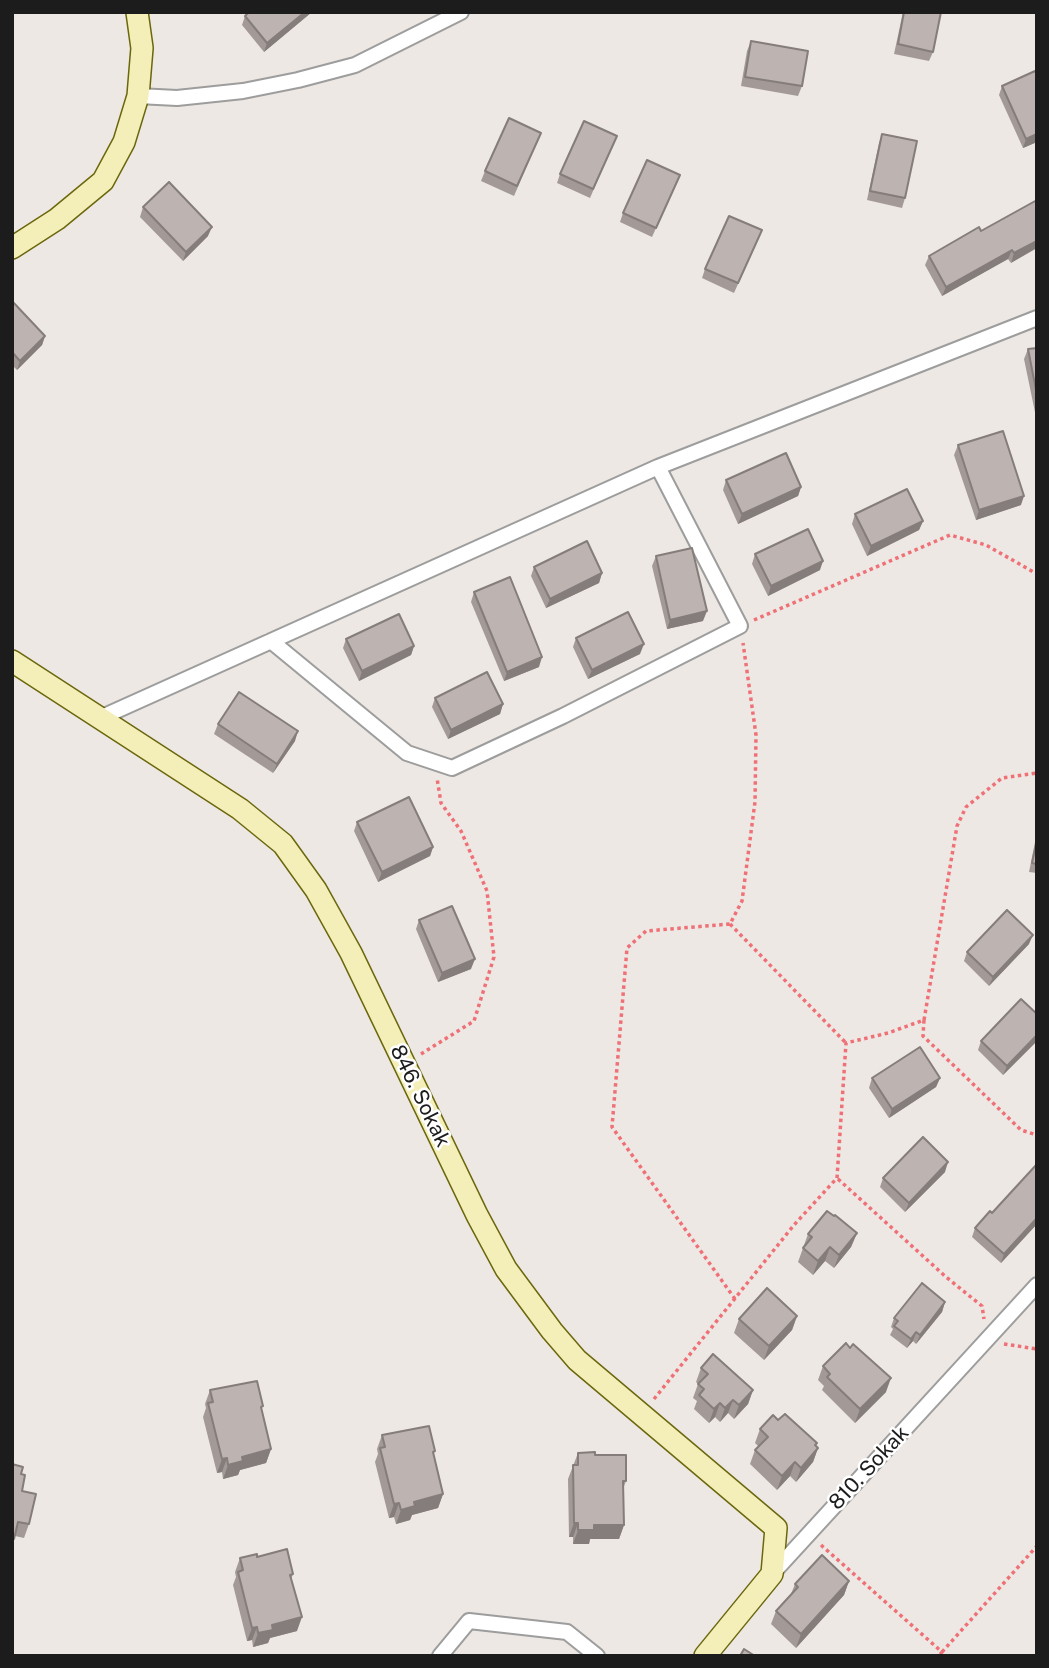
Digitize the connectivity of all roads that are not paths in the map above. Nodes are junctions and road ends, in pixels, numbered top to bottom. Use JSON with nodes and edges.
{"nodes":[{"id":1,"x":137,"y":12,"type":"edge"},
{"id":2,"x":461,"y":12,"type":"edge"},
{"id":3,"x":138,"y":96,"type":"junction"},
{"id":4,"x":12,"y":248,"type":"edge"},
{"id":5,"x":1037,"y":318,"type":"edge"},
{"id":6,"x":658,"y":467,"type":"junction"},
{"id":7,"x":271,"y":641,"type":"junction"},
{"id":8,"x":12,"y":661,"type":"edge"},
{"id":9,"x":100,"y":718,"type":"junction"},
{"id":10,"x":1037,"y":1284,"type":"edge"},
{"id":11,"x":772,"y":1574,"type":"junction"},
{"id":12,"x":440,"y":1656,"type":"edge"},
{"id":13,"x":597,"y":1656,"type":"edge"},
{"id":14,"x":705,"y":1656,"type":"edge"}],
"edges":[{"from":1,"to":3,"type":"street"},
{"from":2,"to":3,"type":"street"},
{"from":3,"to":4,"type":"street"},
{"from":5,"to":6,"type":"street"},
{"from":6,"to":7,"type":"street"},
{"from":6,"to":7,"type":"street"},
{"from":7,"to":9,"type":"street"},
{"from":8,"to":9,"type":"street","name":"846. Sokak"},
{"from":9,"to":11,"type":"street","name":"846. Sokak"},
{"from":10,"to":11,"type":"street","name":"810. Sokak"},
{"from":11,"to":14,"type":"street","name":"810. Sokak"},
{"from":12,"to":13,"type":"street"}]}
